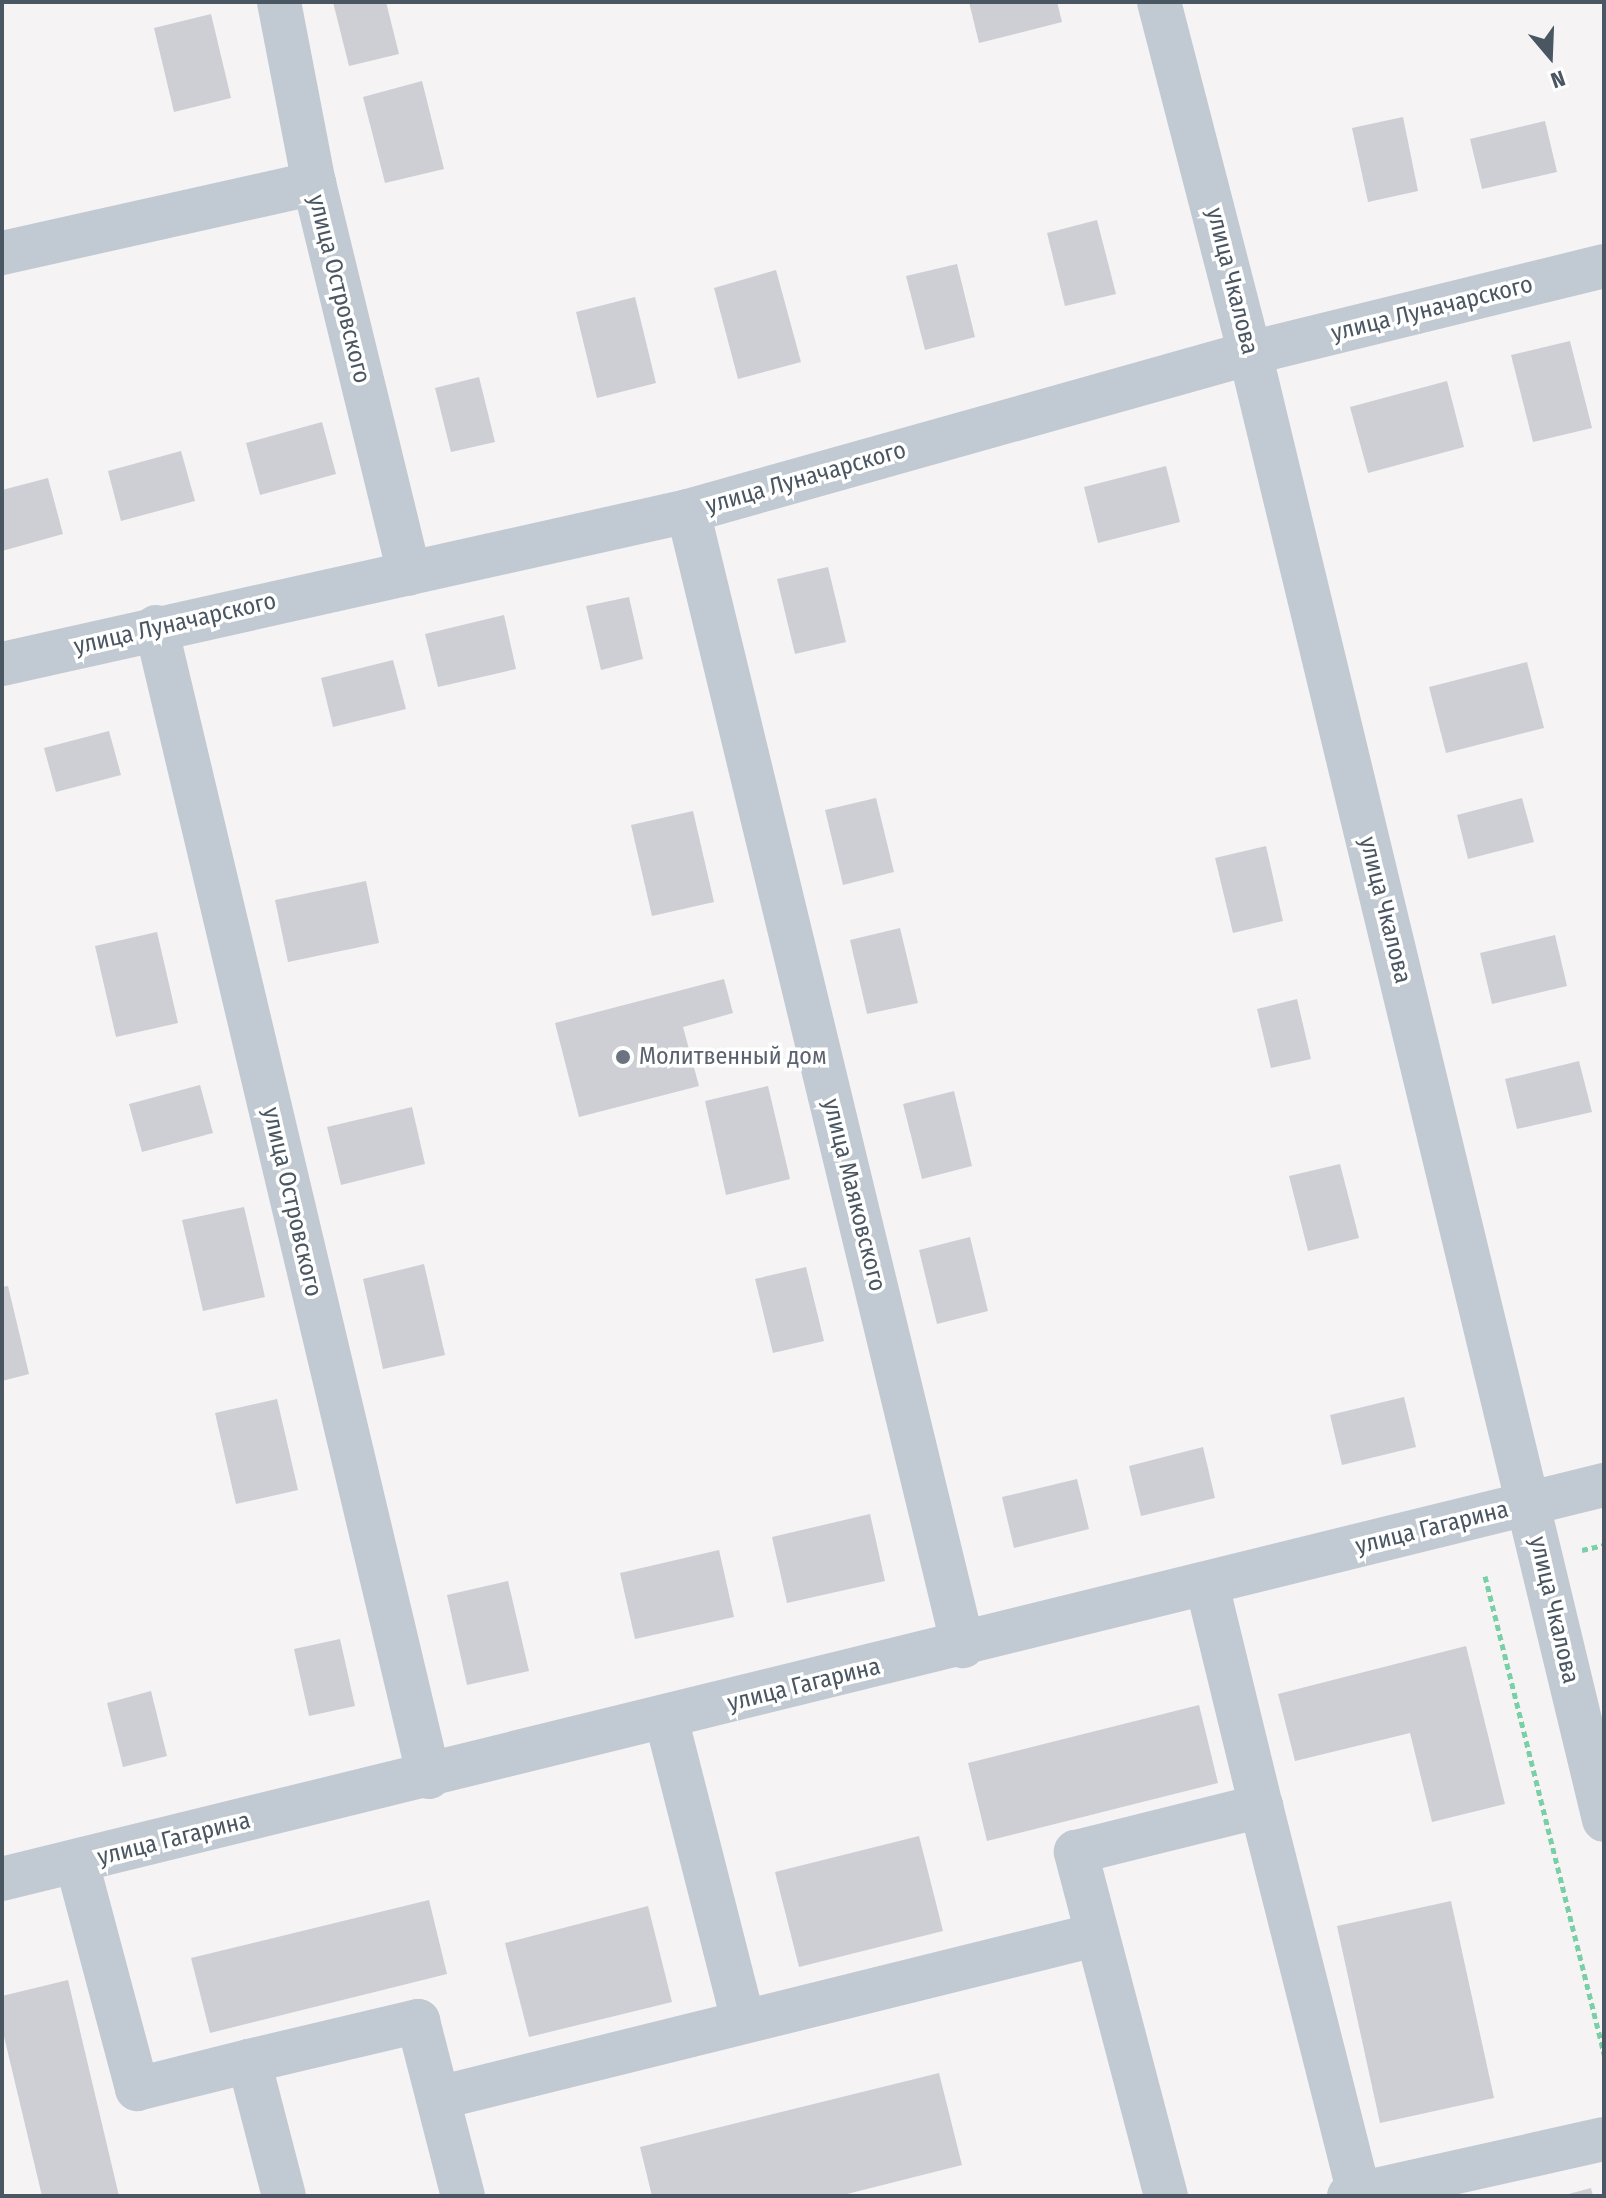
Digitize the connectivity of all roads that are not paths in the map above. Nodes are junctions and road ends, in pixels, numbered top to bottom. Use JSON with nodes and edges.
{"nodes":[{"id":1,"x":279,"y":2,"type":"edge"},
{"id":2,"x":1159,"y":2,"type":"edge"},
{"id":3,"x":314,"y":183,"type":"junction"},
{"id":4,"x":2,"y":253,"type":"edge"},
{"id":5,"x":1604,"y":266,"type":"edge"},
{"id":6,"x":1250,"y":353,"type":"junction"},
{"id":7,"x":688,"y":511,"type":"junction"},
{"id":8,"x":409,"y":574,"type":"junction"},
{"id":9,"x":156,"y":627,"type":"junction"},
{"id":10,"x":2,"y":664,"type":"edge"},
{"id":11,"x":1604,"y":1485,"type":"edge"},
{"id":12,"x":1529,"y":1503,"type":"junction"},
{"id":13,"x":1207,"y":1585,"type":"junction"},
{"id":14,"x":963,"y":1646,"type":"junction"},
{"id":15,"x":666,"y":1718,"type":"junction"},
{"id":16,"x":429,"y":1777,"type":"junction"},
{"id":17,"x":1261,"y":1806,"type":"junction"},
{"id":18,"x":1604,"y":1820,"type":"edge"},
{"id":19,"x":77,"y":1863,"type":"junction"},
{"id":20,"x":2,"y":1879,"type":"edge"},
{"id":21,"x":1095,"y":1935,"type":"junction"},
{"id":22,"x":743,"y":2021,"type":"junction"},
{"id":23,"x":249,"y":2061,"type":"junction"},
{"id":24,"x":438,"y":2098,"type":"junction"},
{"id":25,"x":1604,"y":2139,"type":"edge"},
{"id":26,"x":1435,"y":2187,"type":"edge"},
{"id":27,"x":1354,"y":2195,"type":"edge"},
{"id":28,"x":284,"y":2196,"type":"edge"},
{"id":29,"x":463,"y":2196,"type":"edge"},
{"id":30,"x":1166,"y":2196,"type":"edge"}],
"edges":[{"from":1,"to":3,"type":"street","name":"улица Островского"},
{"from":2,"to":6,"type":"street","name":"улица Чкалова"},
{"from":3,"to":4,"type":"street"},
{"from":3,"to":8,"type":"street","name":"улица Островского"},
{"from":5,"to":6,"type":"street","name":"улица Луначарского"},
{"from":6,"to":7,"type":"street","name":"улица Луначарского"},
{"from":6,"to":12,"type":"street","name":"улица Чкалова"},
{"from":7,"to":8,"type":"street","name":"улица Луначарского"},
{"from":7,"to":14,"type":"street","name":"улица Маяковского"},
{"from":8,"to":9,"type":"street","name":"улица Луначарского"},
{"from":9,"to":10,"type":"street","name":"улица Луначарского"},
{"from":9,"to":16,"type":"street","name":"улица Островского"},
{"from":11,"to":12,"type":"street","name":"улица Гагарина"},
{"from":12,"to":13,"type":"street","name":"улица Гагарина"},
{"from":12,"to":18,"type":"street","name":"улица Чкалова"},
{"from":13,"to":14,"type":"street","name":"улица Гагарина"},
{"from":13,"to":17,"type":"street"},
{"from":14,"to":15,"type":"street","name":"улица Гагарина"},
{"from":15,"to":16,"type":"street","name":"улица Гагарина"},
{"from":15,"to":22,"type":"street"},
{"from":16,"to":19,"type":"street","name":"улица Гагарина"},
{"from":17,"to":21,"type":"street"},
{"from":17,"to":27,"type":"street"},
{"from":19,"to":20,"type":"street","name":"улица Гагарина"},
{"from":19,"to":23,"type":"street"},
{"from":21,"to":22,"type":"street"},
{"from":21,"to":30,"type":"street"},
{"from":22,"to":24,"type":"street"},
{"from":23,"to":24,"type":"street"},
{"from":23,"to":28,"type":"street"},
{"from":24,"to":29,"type":"street"},
{"from":25,"to":26,"type":"street"},
{"from":26,"to":27,"type":"street"}]}
